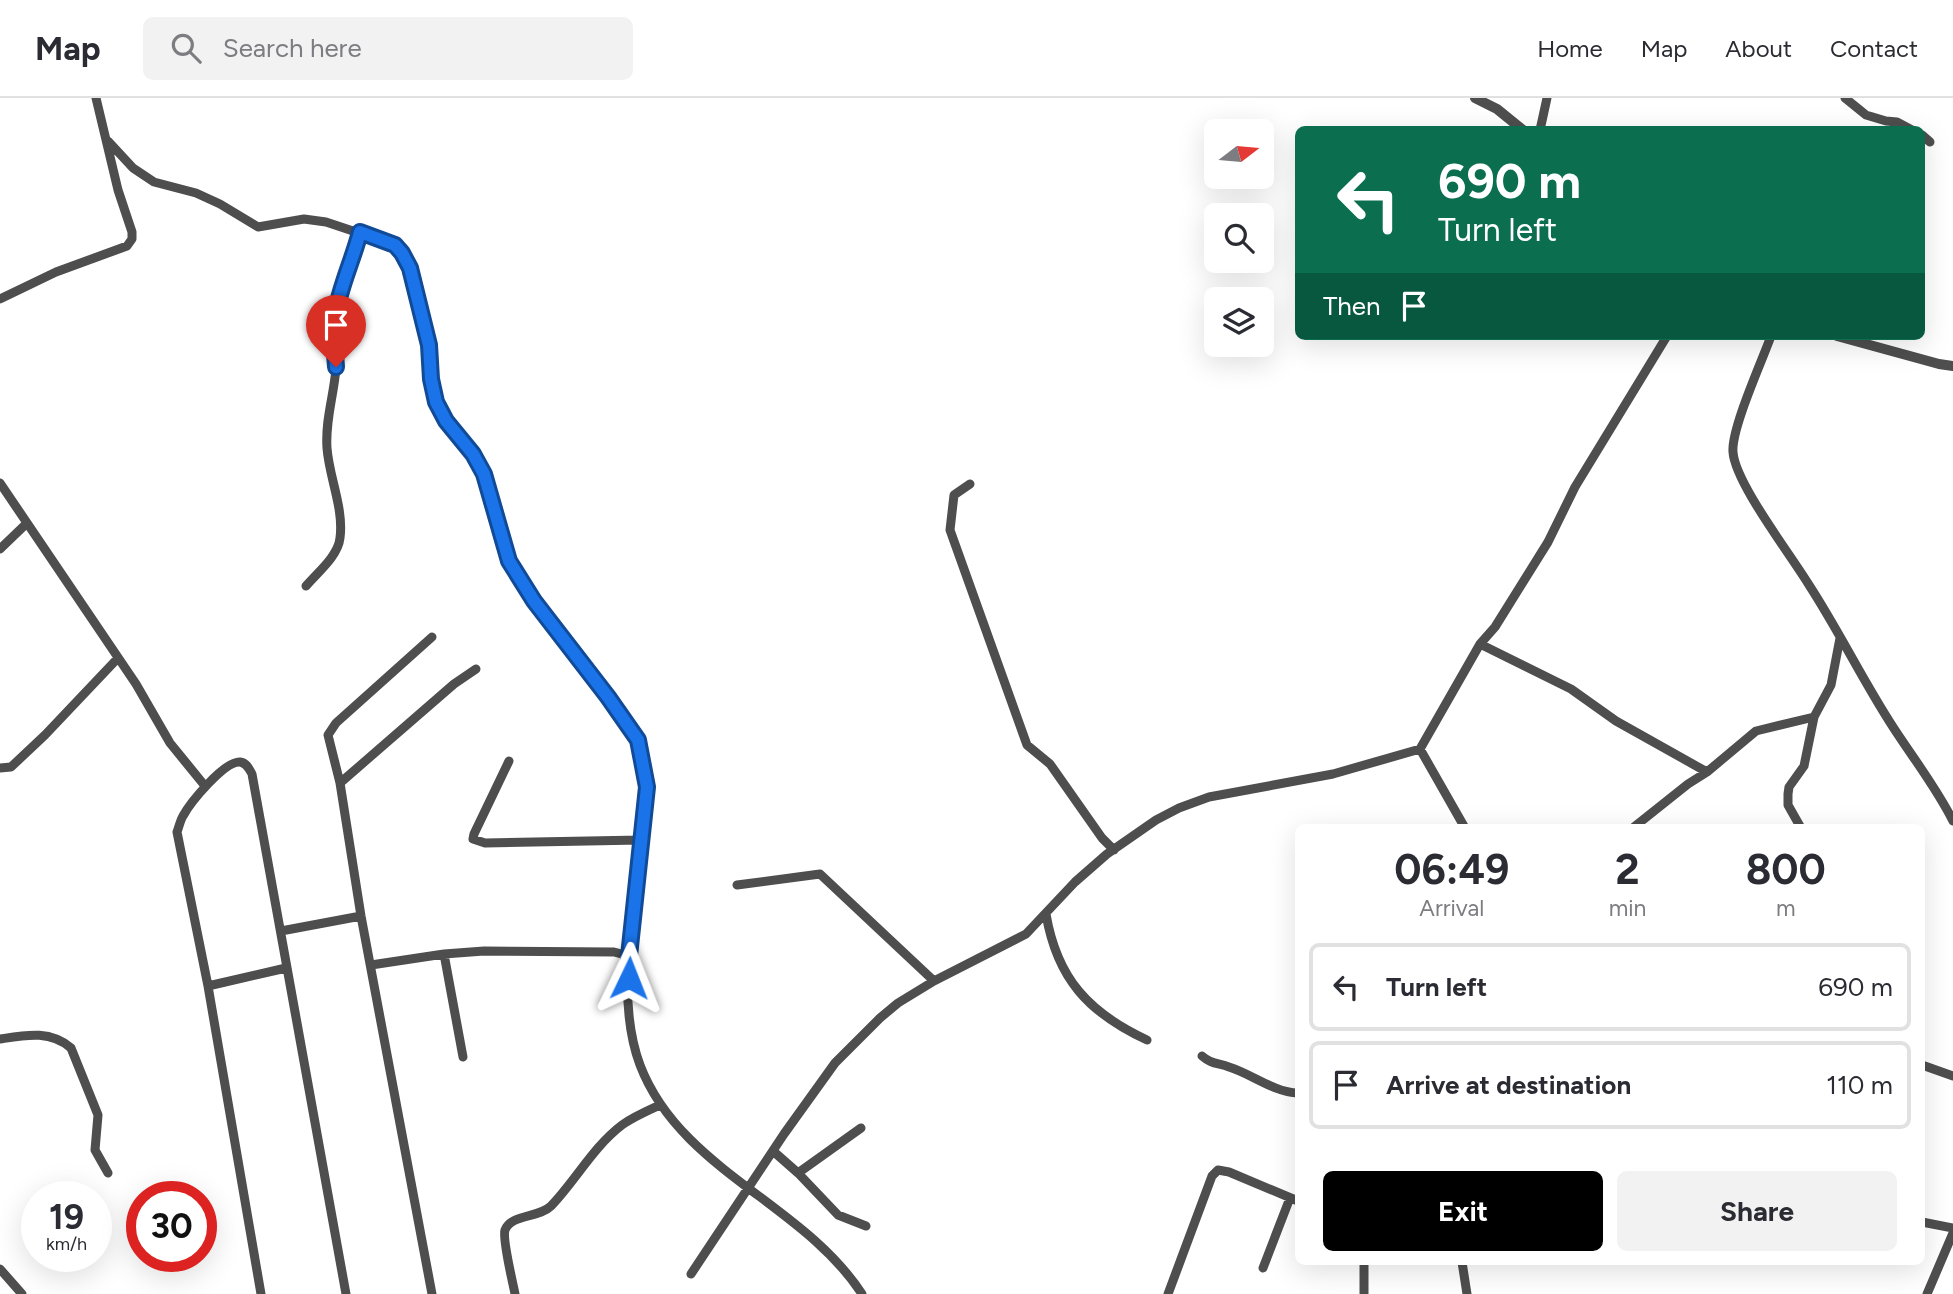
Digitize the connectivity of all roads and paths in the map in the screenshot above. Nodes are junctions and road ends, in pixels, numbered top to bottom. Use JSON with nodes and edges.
{"nodes":[{"id":1,"x":96,"y":98,"type":"edge"},
{"id":2,"x":1475,"y":98,"type":"edge"},
{"id":3,"x":1547,"y":98,"type":"edge"},
{"id":4,"x":1845,"y":98,"type":"edge"},
{"id":5,"x":1518,"y":126,"type":"edge"},
{"id":6,"x":1541,"y":126,"type":"edge"},
{"id":7,"x":1904,"y":126,"type":"edge"},
{"id":8,"x":1925,"y":138,"type":"edge"},
{"id":9,"x":108,"y":141,"type":"junction"},
{"id":10,"x":1930,"y":142,"type":"dead end"},
{"id":11,"x":360,"y":232,"type":"junction"},
{"id":12,"x":0,"y":299,"type":"edge"},
{"id":13,"x":1665,"y":340,"type":"edge"},
{"id":14,"x":1770,"y":340,"type":"edge"},
{"id":15,"x":1851,"y":340,"type":"edge"},
{"id":16,"x":1953,"y":366,"type":"edge"},
{"id":17,"x":0,"y":483,"type":"edge"},
{"id":18,"x":970,"y":484,"type":"dead end"},
{"id":19,"x":26,"y":524,"type":"junction"},
{"id":20,"x":0,"y":549,"type":"edge"},
{"id":21,"x":306,"y":586,"type":"dead end"},
{"id":22,"x":432,"y":637,"type":"dead end"},
{"id":23,"x":1840,"y":638,"type":"junction"},
{"id":24,"x":1480,"y":645,"type":"junction"},
{"id":25,"x":118,"y":658,"type":"junction"},
{"id":26,"x":476,"y":669,"type":"dead end"},
{"id":27,"x":1814,"y":717,"type":"junction"},
{"id":28,"x":1420,"y":749,"type":"junction"},
{"id":29,"x":509,"y":761,"type":"dead end"},
{"id":30,"x":0,"y":768,"type":"edge"},
{"id":31,"x":1707,"y":772,"type":"junction"},
{"id":32,"x":340,"y":783,"type":"junction"},
{"id":33,"x":205,"y":786,"type":"junction"},
{"id":34,"x":1953,"y":821,"type":"edge"},
{"id":35,"x":1463,"y":824,"type":"edge"},
{"id":36,"x":1638,"y":824,"type":"edge"},
{"id":37,"x":1799,"y":824,"type":"edge"},
{"id":38,"x":641,"y":840,"type":"junction"},
{"id":39,"x":1114,"y":850,"type":"junction"},
{"id":40,"x":737,"y":885,"type":"dead end"},
{"id":41,"x":1046,"y":914,"type":"junction"},
{"id":42,"x":361,"y":916,"type":"junction"},
{"id":43,"x":281,"y":931,"type":"junction"},
{"id":44,"x":444,"y":954,"type":"junction"},
{"id":45,"x":629,"y":956,"type":"junction"},
{"id":46,"x":371,"y":965,"type":"junction"},
{"id":47,"x":286,"y":968,"type":"junction"},
{"id":48,"x":934,"y":981,"type":"junction"},
{"id":49,"x":208,"y":986,"type":"junction"},
{"id":50,"x":0,"y":1039,"type":"edge"},
{"id":51,"x":1147,"y":1040,"type":"dead end"},
{"id":52,"x":1202,"y":1056,"type":"dead end"},
{"id":53,"x":463,"y":1057,"type":"dead end"},
{"id":54,"x":1925,"y":1066,"type":"edge"},
{"id":55,"x":1953,"y":1076,"type":"edge"},
{"id":56,"x":1295,"y":1093,"type":"edge"},
{"id":57,"x":660,"y":1105,"type":"junction"},
{"id":58,"x":861,"y":1128,"type":"dead end"},
{"id":59,"x":773,"y":1151,"type":"junction"},
{"id":60,"x":108,"y":1173,"type":"dead end"},
{"id":61,"x":798,"y":1173,"type":"junction"},
{"id":62,"x":748,"y":1186,"type":"junction"},
{"id":63,"x":1294,"y":1199,"type":"edge"},
{"id":64,"x":1925,"y":1223,"type":"edge"},
{"id":65,"x":866,"y":1226,"type":"dead end"},
{"id":66,"x":1953,"y":1231,"type":"edge"},
{"id":67,"x":1364,"y":1265,"type":"edge"},
{"id":68,"x":1462,"y":1265,"type":"edge"},
{"id":69,"x":1264,"y":1268,"type":"dead end"},
{"id":70,"x":0,"y":1269,"type":"edge"},
{"id":71,"x":691,"y":1273,"type":"dead end"},
{"id":72,"x":855,"y":1284,"type":"junction"},
{"id":73,"x":22,"y":1294,"type":"edge"},
{"id":74,"x":261,"y":1294,"type":"edge"},
{"id":75,"x":346,"y":1294,"type":"edge"},
{"id":76,"x":432,"y":1294,"type":"edge"},
{"id":77,"x":515,"y":1294,"type":"edge"},
{"id":78,"x":847,"y":1294,"type":"edge"},
{"id":79,"x":862,"y":1294,"type":"edge"},
{"id":80,"x":1168,"y":1294,"type":"edge"},
{"id":81,"x":1364,"y":1294,"type":"edge"},
{"id":82,"x":1467,"y":1294,"type":"edge"},
{"id":83,"x":1927,"y":1294,"type":"edge"}],
"edges":[{"from":1,"to":9,"type":"street"},
{"from":2,"to":5,"type":"street"},
{"from":3,"to":6,"type":"street"},
{"from":4,"to":7,"type":"street"},
{"from":8,"to":10,"type":"street"},
{"from":9,"to":11,"type":"street"},
{"from":9,"to":12,"type":"street"},
{"from":11,"to":21,"type":"street"},
{"from":11,"to":38,"type":"street"},
{"from":13,"to":24,"type":"street"},
{"from":14,"to":23,"type":"street"},
{"from":15,"to":16,"type":"street"},
{"from":17,"to":19,"type":"street"},
{"from":18,"to":39,"type":"street"},
{"from":19,"to":20,"type":"street"},
{"from":19,"to":25,"type":"street"},
{"from":22,"to":32,"type":"street"},
{"from":23,"to":27,"type":"street"},
{"from":23,"to":34,"type":"street"},
{"from":24,"to":28,"type":"street"},
{"from":24,"to":31,"type":"street"},
{"from":25,"to":30,"type":"street"},
{"from":25,"to":33,"type":"street"},
{"from":26,"to":32,"type":"street"},
{"from":27,"to":31,"type":"street"},
{"from":27,"to":37,"type":"street"},
{"from":28,"to":35,"type":"street"},
{"from":28,"to":39,"type":"street"},
{"from":29,"to":38,"type":"street"},
{"from":31,"to":36,"type":"street"},
{"from":32,"to":42,"type":"street"},
{"from":33,"to":43,"type":"street"},
{"from":33,"to":49,"type":"street"},
{"from":38,"to":45,"type":"street"},
{"from":39,"to":41,"type":"street"},
{"from":40,"to":48,"type":"street"},
{"from":41,"to":48,"type":"street"},
{"from":41,"to":51,"type":"street"},
{"from":42,"to":43,"type":"street"},
{"from":42,"to":46,"type":"street"},
{"from":43,"to":47,"type":"street"},
{"from":44,"to":45,"type":"street"},
{"from":44,"to":46,"type":"street"},
{"from":44,"to":53,"type":"street"},
{"from":45,"to":57,"type":"street"},
{"from":46,"to":76,"type":"street"},
{"from":47,"to":49,"type":"street"},
{"from":47,"to":75,"type":"street"},
{"from":48,"to":59,"type":"street"},
{"from":49,"to":74,"type":"street"},
{"from":50,"to":60,"type":"street"},
{"from":52,"to":56,"type":"street"},
{"from":54,"to":55,"type":"street"},
{"from":57,"to":62,"type":"street"},
{"from":57,"to":77,"type":"street"},
{"from":58,"to":61,"type":"street"},
{"from":59,"to":61,"type":"street"},
{"from":59,"to":62,"type":"street"},
{"from":61,"to":65,"type":"street"},
{"from":62,"to":71,"type":"street"},
{"from":62,"to":72,"type":"street"},
{"from":63,"to":69,"type":"street"},
{"from":63,"to":80,"type":"street"},
{"from":64,"to":66,"type":"street"},
{"from":66,"to":83,"type":"street"},
{"from":67,"to":81,"type":"street"},
{"from":68,"to":82,"type":"street"},
{"from":70,"to":73,"type":"street"},
{"from":72,"to":78,"type":"street"},
{"from":72,"to":79,"type":"street"}]}
